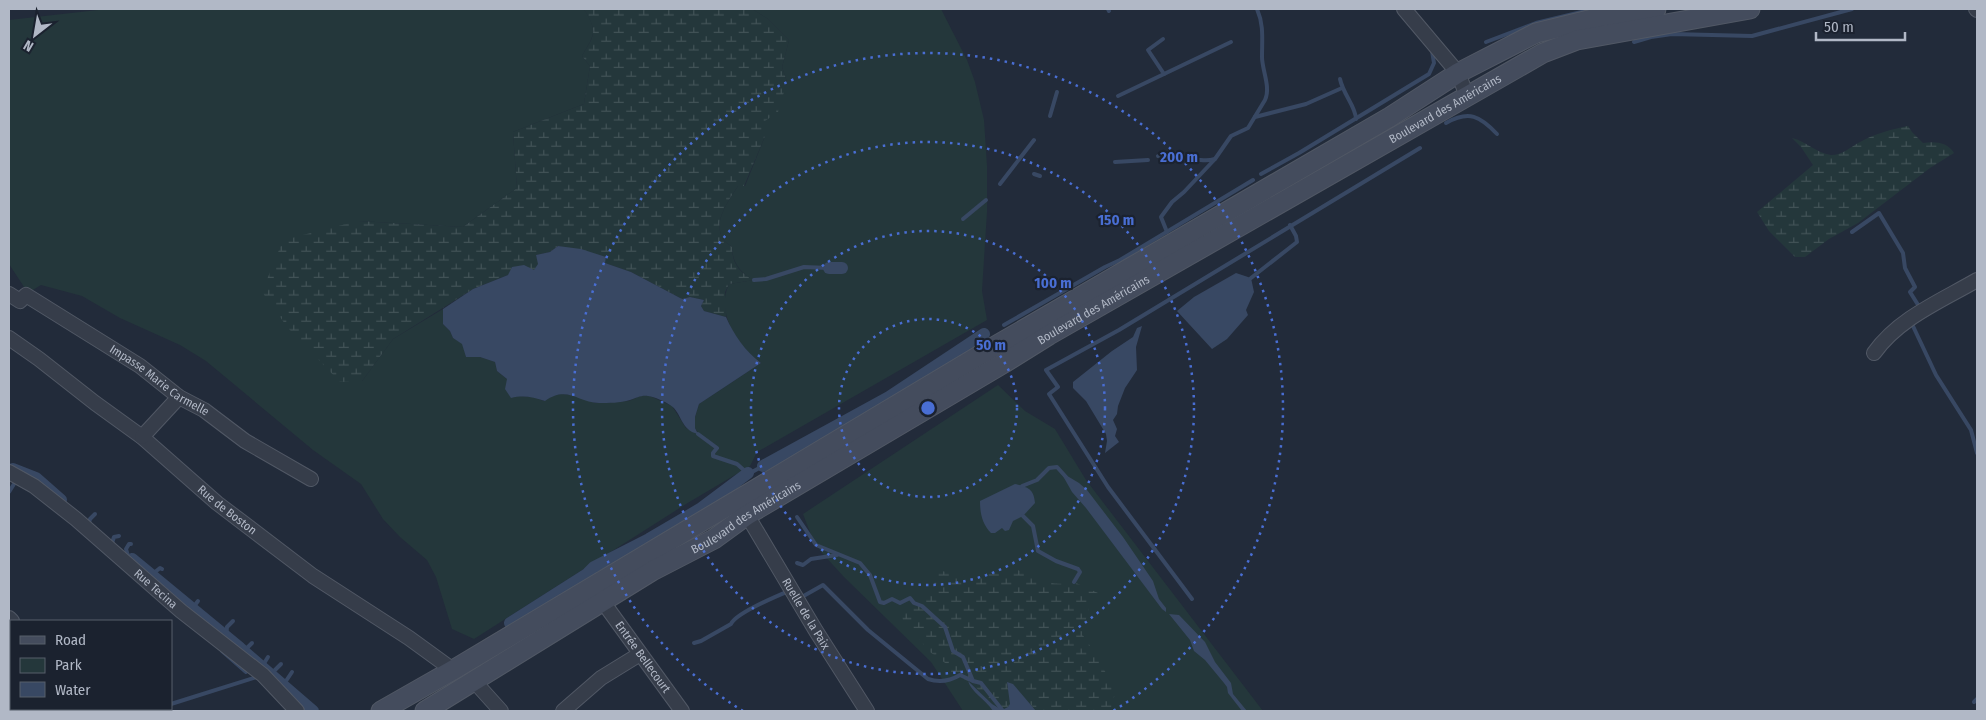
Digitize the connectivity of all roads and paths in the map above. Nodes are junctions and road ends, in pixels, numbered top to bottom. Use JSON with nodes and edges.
{"nodes":[{"id":1,"x":1404,"y":9,"type":"edge"},
{"id":2,"x":1656,"y":9,"type":"edge"},
{"id":3,"x":1750,"y":9,"type":"edge"},
{"id":4,"x":1639,"y":10,"type":"edge"},
{"id":5,"x":1711,"y":12,"type":"edge"},
{"id":6,"x":1458,"y":73,"type":"junction"},
{"id":7,"x":1467,"y":96,"type":"junction"},
{"id":8,"x":1977,"y":280,"type":"edge"},
{"id":9,"x":9,"y":294,"type":"edge"},
{"id":10,"x":9,"y":338,"type":"edge"},
{"id":11,"x":1874,"y":353,"type":"dead end"},
{"id":12,"x":179,"y":397,"type":"junction"},
{"id":13,"x":142,"y":437,"type":"junction"},
{"id":14,"x":9,"y":472,"type":"edge"},
{"id":15,"x":311,"y":479,"type":"dead end"},
{"id":16,"x":747,"y":515,"type":"junction"},
{"id":17,"x":604,"y":602,"type":"junction"},
{"id":18,"x":640,"y":654,"type":"junction"},
{"id":19,"x":453,"y":670,"type":"junction"},
{"id":20,"x":474,"y":681,"type":"junction"},
{"id":21,"x":297,"y":711,"type":"edge"},
{"id":22,"x":381,"y":711,"type":"edge"},
{"id":23,"x":425,"y":711,"type":"edge"},
{"id":24,"x":501,"y":711,"type":"edge"},
{"id":25,"x":563,"y":711,"type":"edge"},
{"id":26,"x":682,"y":711,"type":"edge"},
{"id":27,"x":867,"y":711,"type":"edge"}],
"edges":[{"from":1,"to":6,"type":"street"},
{"from":2,"to":4,"type":"main road","name":"Boulevard des Américains"},
{"from":3,"to":5,"type":"main road","name":"Boulevard des Américains"},
{"from":4,"to":6,"type":"main road","name":"Boulevard des Américains"},
{"from":5,"to":7,"type":"main road","name":"Boulevard des Américains"},
{"from":6,"to":7,"type":"street"},
{"from":6,"to":19,"type":"main road","name":"Boulevard des Américains"},
{"from":7,"to":16,"type":"main road","name":"Boulevard des Américains"},
{"from":8,"to":11,"type":"street"},
{"from":9,"to":12,"type":"street","name":"Impasse Marie Carmelle"},
{"from":10,"to":13,"type":"street","name":"Rue de Boston"},
{"from":12,"to":13,"type":"street"},
{"from":12,"to":15,"type":"street","name":"Impasse Marie Carmelle"},
{"from":13,"to":19,"type":"street","name":"Rue de Boston"},
{"from":14,"to":21,"type":"street","name":"Rue Tecina"},
{"from":16,"to":17,"type":"main road","name":"Boulevard des Américains"},
{"from":16,"to":27,"type":"street","name":"Ruelle de la Paix"},
{"from":17,"to":18,"type":"street","name":"Entrée Bellecourt"},
{"from":17,"to":20,"type":"main road","name":"Boulevard des Américains"},
{"from":18,"to":25,"type":"street"},
{"from":18,"to":26,"type":"street","name":"Entrée Bellecourt"},
{"from":19,"to":22,"type":"main road","name":"Boulevard des Américains"},
{"from":20,"to":23,"type":"main road","name":"Boulevard des Américains"},
{"from":20,"to":24,"type":"street"}]}
